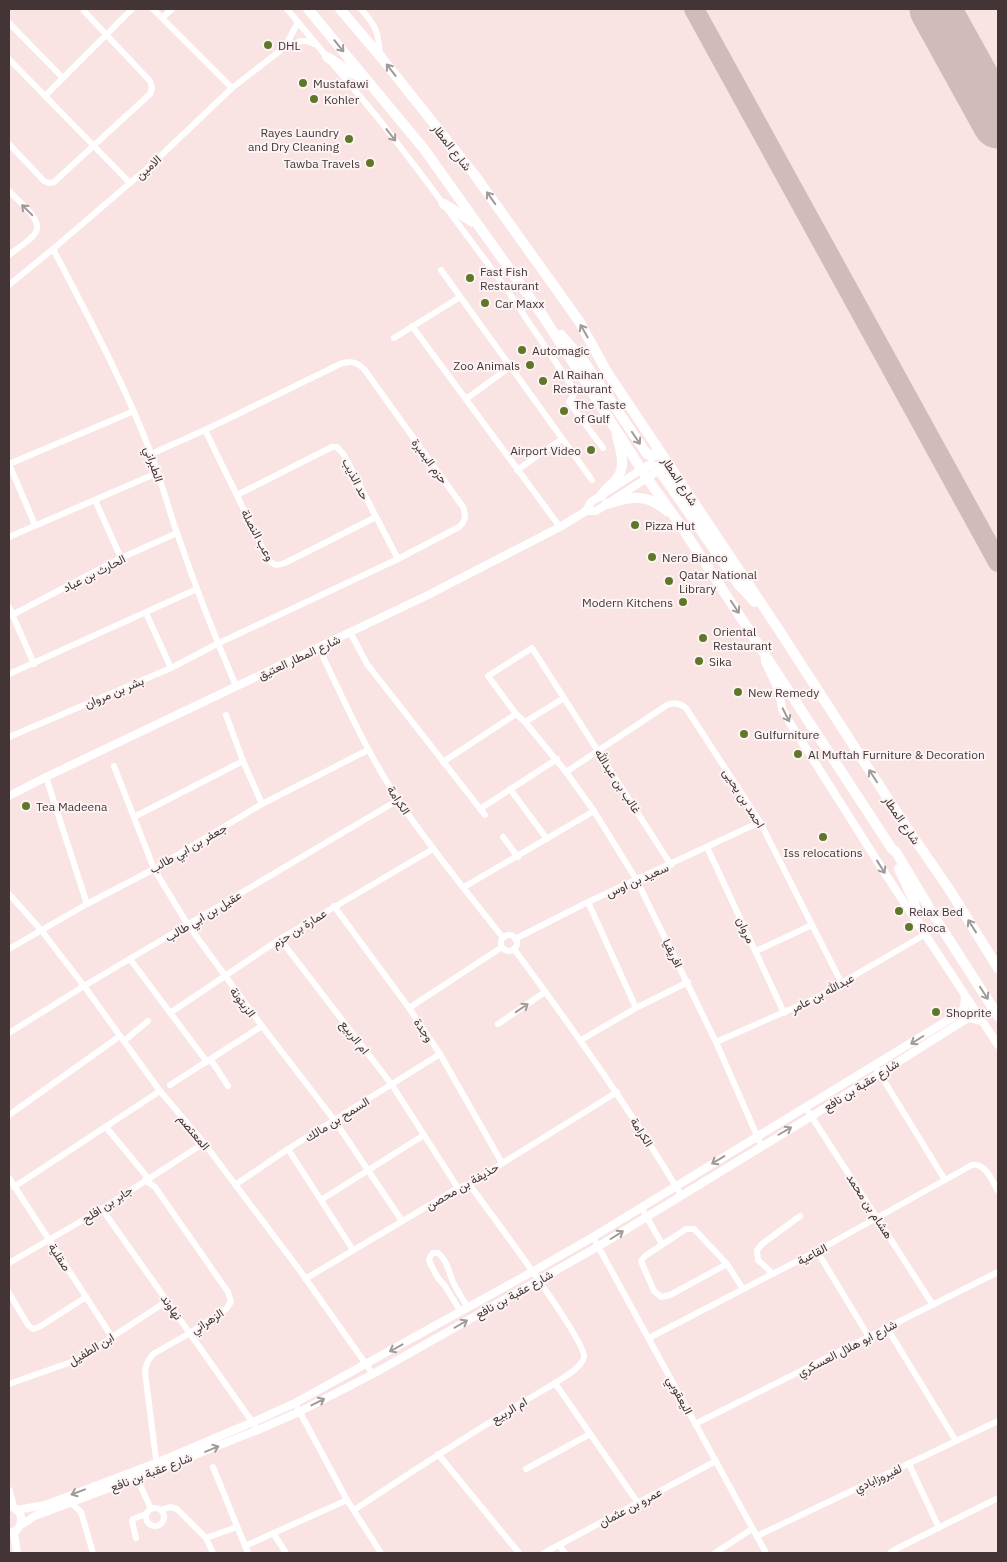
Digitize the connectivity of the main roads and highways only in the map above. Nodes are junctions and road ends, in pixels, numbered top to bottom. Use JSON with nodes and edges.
{"nodes":[{"id":1,"x":308,"y":9,"type":"edge"},
{"id":2,"x":340,"y":9,"type":"edge"},
{"id":3,"x":327,"y":57,"type":"road end"},
{"id":4,"x":367,"y":80,"type":"junction"},
{"id":5,"x":444,"y":204,"type":"road end"},
{"id":6,"x":478,"y":225,"type":"junction"},
{"id":7,"x":543,"y":316,"type":"junction"},
{"id":8,"x":613,"y":423,"type":"junction"},
{"id":9,"x":657,"y":446,"type":"junction"},
{"id":10,"x":664,"y":467,"type":"junction"},
{"id":11,"x":644,"y":474,"type":"junction"},
{"id":12,"x":679,"y":523,"type":"junction"},
{"id":13,"x":892,"y":849,"type":"junction"},
{"id":14,"x":918,"y":925,"type":"road end"},
{"id":15,"x":998,"y":968,"type":"edge"},
{"id":16,"x":998,"y":1016,"type":"edge"}],
"edges":[{"from":1,"to":4,"type":"highway","name":"شارع المطار","one_way":true},
{"from":9,"to":2,"type":"highway","name":"شارع المطار","one_way":true},
{"from":3,"to":4,"type":"highway"},
{"from":4,"to":6,"type":"highway","name":"شارع المطار"},
{"from":5,"to":6,"type":"highway"},
{"from":6,"to":7,"type":"highway","name":"شارع المطار"},
{"from":7,"to":8,"type":"highway","name":"شارع المطار"},
{"from":7,"to":9,"type":"highway","one_way":true},
{"from":8,"to":11,"type":"highway","name":"شارع المطار"},
{"from":8,"to":12,"type":"highway"},
{"from":9,"to":10,"type":"highway","name":"شارع المطار"},
{"from":10,"to":11,"type":"highway"},
{"from":15,"to":10,"type":"highway","name":"شارع المطار","one_way":true},
{"from":11,"to":12,"type":"highway","name":"شارع المطار"},
{"from":12,"to":13,"type":"highway","name":"شارع المطار","one_way":true},
{"from":13,"to":14,"type":"highway"},
{"from":13,"to":16,"type":"highway","name":"شارع المطار","one_way":true}]}
